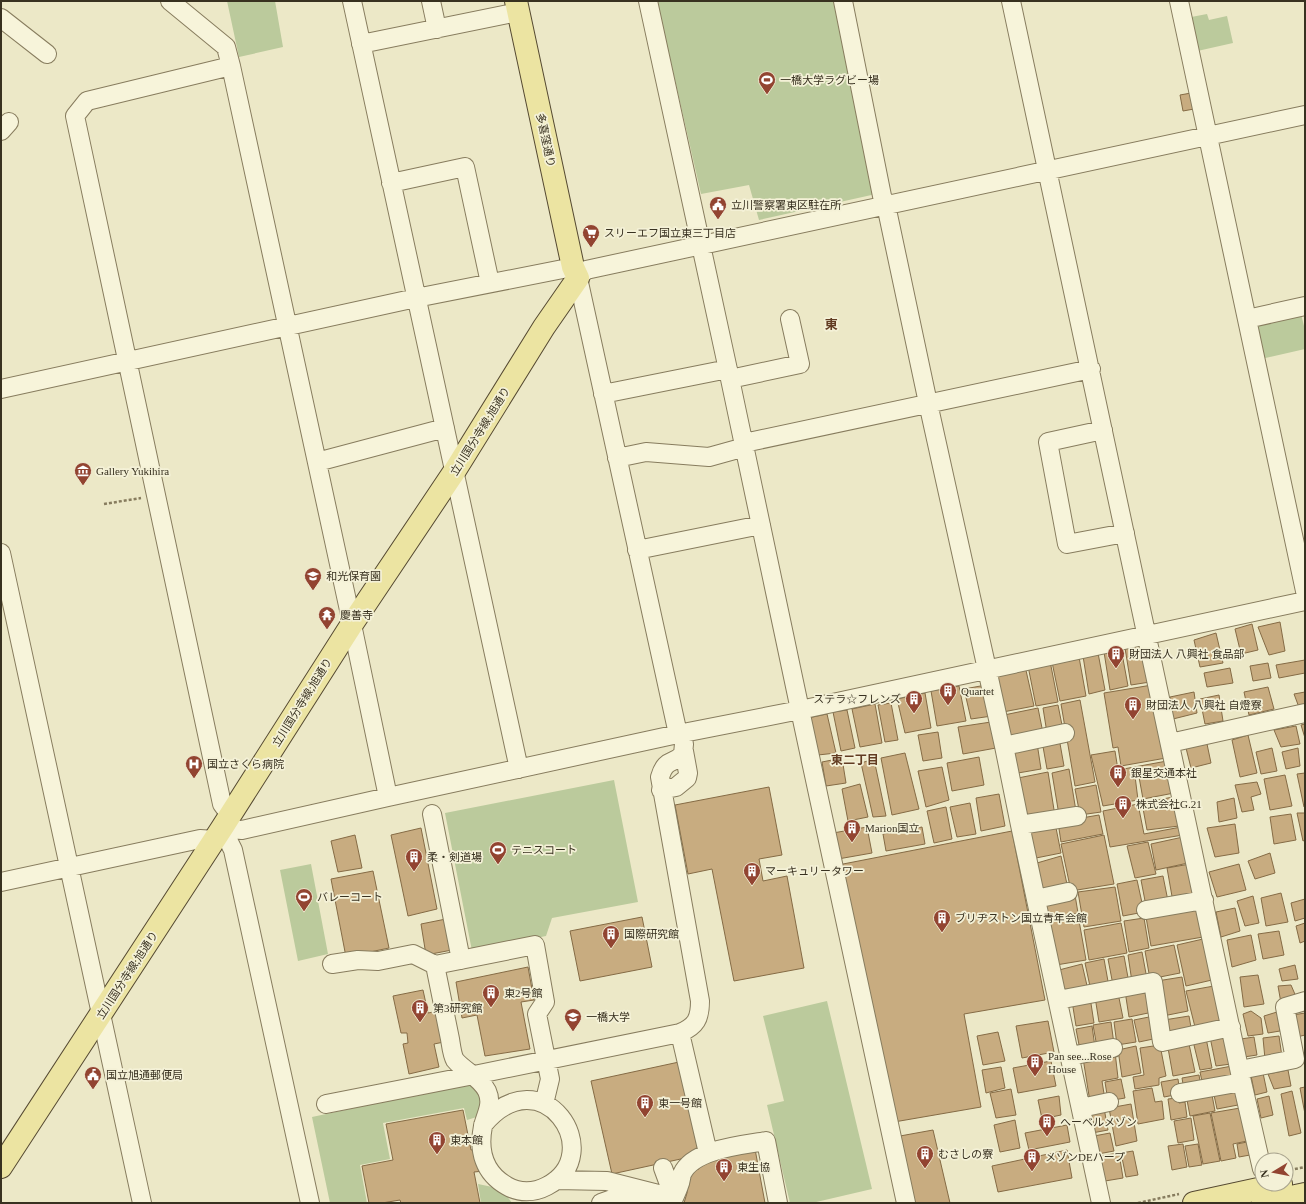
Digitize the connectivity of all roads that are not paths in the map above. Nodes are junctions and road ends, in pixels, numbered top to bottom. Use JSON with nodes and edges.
{"nodes":[{"id":1,"x":170,"y":1,"type":"edge"},
{"id":2,"x":352,"y":1,"type":"edge"},
{"id":3,"x":431,"y":1,"type":"edge"},
{"id":4,"x":648,"y":1,"type":"edge"},
{"id":5,"x":843,"y":1,"type":"edge"},
{"id":6,"x":1011,"y":1,"type":"edge"},
{"id":7,"x":1179,"y":1,"type":"edge"},
{"id":8,"x":517,"y":6,"type":"edge"},
{"id":9,"x":1,"y":18,"type":"edge"},
{"id":10,"x":437,"y":29,"type":"junction"},
{"id":11,"x":361,"y":44,"type":"junction"},
{"id":12,"x":47,"y":54,"type":"dead end"},
{"id":13,"x":231,"y":66,"type":"junction"},
{"id":14,"x":1305,"y":115,"type":"edge"},
{"id":15,"x":1208,"y":136,"type":"junction"},
{"id":16,"x":1048,"y":171,"type":"junction"},
{"id":17,"x":391,"y":183,"type":"junction"},
{"id":18,"x":886,"y":205,"type":"junction"},
{"id":19,"x":700,"y":245,"type":"junction"},
{"id":20,"x":575,"y":272,"type":"junction"},
{"id":21,"x":490,"y":282,"type":"junction"},
{"id":22,"x":416,"y":298,"type":"junction"},
{"id":23,"x":1305,"y":306,"type":"edge"},
{"id":24,"x":790,"y":319,"type":"dead end"},
{"id":25,"x":1247,"y":319,"type":"junction"},
{"id":26,"x":288,"y":327,"type":"junction"},
{"id":27,"x":127,"y":361,"type":"junction"},
{"id":28,"x":1090,"y":369,"type":"junction"},
{"id":29,"x":729,"y":374,"type":"junction"},
{"id":30,"x":1,"y":389,"type":"edge"},
{"id":31,"x":603,"y":394,"type":"junction"},
{"id":32,"x":928,"y":403,"type":"junction"},
{"id":33,"x":445,"y":428,"type":"junction"},
{"id":34,"x":1103,"y":430,"type":"junction"},
{"id":35,"x":744,"y":445,"type":"junction"},
{"id":36,"x":617,"y":458,"type":"junction"},
{"id":37,"x":317,"y":462,"type":"junction"},
{"id":38,"x":454,"y":472,"type":"junction"},
{"id":39,"x":761,"y":525,"type":"junction"},
{"id":40,"x":1125,"y":533,"type":"junction"},
{"id":41,"x":637,"y":550,"type":"junction"},
{"id":42,"x":1,"y":553,"type":"edge"},
{"id":43,"x":1305,"y":591,"type":"edge"},
{"id":44,"x":1305,"y":601,"type":"edge"},
{"id":45,"x":352,"y":624,"type":"junction"},
{"id":46,"x":1146,"y":635,"type":"junction"},
{"id":47,"x":987,"y":669,"type":"junction"},
{"id":48,"x":800,"y":710,"type":"junction"},
{"id":49,"x":1305,"y":713,"type":"edge"},
{"id":50,"x":1065,"y":733,"type":"dead end"},
{"id":51,"x":682,"y":743,"type":"junction"},
{"id":52,"x":1170,"y":743,"type":"junction"},
{"id":53,"x":1004,"y":746,"type":"junction"},
{"id":54,"x":519,"y":769,"type":"junction"},
{"id":55,"x":388,"y":797,"type":"junction"},
{"id":56,"x":432,"y":814,"type":"dead end"},
{"id":57,"x":1077,"y":816,"type":"dead end"},
{"id":58,"x":1020,"y":825,"type":"junction"},
{"id":59,"x":222,"y":828,"type":"junction"},
{"id":60,"x":68,"y":867,"type":"junction"},
{"id":61,"x":1,"y":882,"type":"edge"},
{"id":62,"x":1068,"y":892,"type":"dead end"},
{"id":63,"x":1036,"y":899,"type":"junction"},
{"id":64,"x":1204,"y":900,"type":"junction"},
{"id":65,"x":1146,"y":910,"type":"dead end"},
{"id":66,"x":461,"y":960,"type":"junction"},
{"id":67,"x":332,"y":964,"type":"dead end"},
{"id":68,"x":436,"y":965,"type":"junction"},
{"id":69,"x":1058,"y":1000,"type":"junction"},
{"id":70,"x":1305,"y":1001,"type":"edge"},
{"id":71,"x":102,"y":1015,"type":"junction"},
{"id":72,"x":1231,"y":1027,"type":"junction"},
{"id":73,"x":680,"y":1033,"type":"junction"},
{"id":74,"x":1113,"y":1048,"type":"dead end"},
{"id":75,"x":1070,"y":1056,"type":"junction"},
{"id":76,"x":555,"y":1059,"type":"junction"},
{"id":77,"x":474,"y":1075,"type":"junction"},
{"id":78,"x":1241,"y":1076,"type":"junction"},
{"id":79,"x":1180,"y":1093,"type":"dead end"},
{"id":80,"x":1109,"y":1102,"type":"dead end"},
{"id":81,"x":326,"y":1104,"type":"dead end"},
{"id":82,"x":544,"y":1104,"type":"junction"},
{"id":83,"x":1081,"y":1108,"type":"junction"},
{"id":84,"x":483,"y":1125,"type":"junction"},
{"id":85,"x":1261,"y":1152,"type":"edge"},
{"id":86,"x":708,"y":1154,"type":"junction"},
{"id":87,"x":1,"y":1167,"type":"edge"},
{"id":88,"x":663,"y":1168,"type":"dead end"},
{"id":89,"x":1305,"y":1179,"type":"edge"},
{"id":90,"x":556,"y":1180,"type":"junction"},
{"id":91,"x":1294,"y":1182,"type":"edge"},
{"id":92,"x":1254,"y":1192,"type":"edge"},
{"id":93,"x":1291,"y":1192,"type":"edge"},
{"id":94,"x":1305,"y":1194,"type":"edge"},
{"id":95,"x":530,"y":1197,"type":"edge"},
{"id":96,"x":673,"y":1201,"type":"edge"},
{"id":97,"x":142,"y":1203,"type":"edge"},
{"id":98,"x":310,"y":1203,"type":"edge"},
{"id":99,"x":601,"y":1203,"type":"edge"},
{"id":100,"x":778,"y":1203,"type":"edge"},
{"id":101,"x":906,"y":1203,"type":"edge"},
{"id":102,"x":1102,"y":1203,"type":"edge"},
{"id":103,"x":1194,"y":1203,"type":"edge"}],
"edges":[{"from":1,"to":13,"type":"street"},
{"from":2,"to":11,"type":"street"},
{"from":3,"to":10,"type":"street"},
{"from":4,"to":19,"type":"street"},
{"from":5,"to":18,"type":"street"},
{"from":6,"to":16,"type":"street"},
{"from":7,"to":15,"type":"street"},
{"from":8,"to":10,"type":"street"},
{"from":8,"to":20,"type":"main road","name":"多喜窪通り"},
{"from":9,"to":12,"type":"street"},
{"from":10,"to":11,"type":"street"},
{"from":11,"to":17,"type":"street"},
{"from":13,"to":26,"type":"street"},
{"from":13,"to":27,"type":"street"},
{"from":14,"to":15,"type":"street"},
{"from":15,"to":16,"type":"street"},
{"from":15,"to":25,"type":"street"},
{"from":16,"to":18,"type":"street"},
{"from":16,"to":28,"type":"street"},
{"from":17,"to":21,"type":"street"},
{"from":17,"to":22,"type":"street"},
{"from":18,"to":19,"type":"street"},
{"from":18,"to":32,"type":"street"},
{"from":19,"to":20,"type":"street"},
{"from":19,"to":29,"type":"street"},
{"from":20,"to":21,"type":"street"},
{"from":20,"to":31,"type":"street"},
{"from":20,"to":38,"type":"main road","name":"立川国分寺線;旭通り"},
{"from":21,"to":22,"type":"street"},
{"from":22,"to":26,"type":"street"},
{"from":22,"to":33,"type":"street"},
{"from":23,"to":25,"type":"street"},
{"from":24,"to":29,"type":"street"},
{"from":25,"to":43,"type":"street"},
{"from":26,"to":27,"type":"street"},
{"from":26,"to":37,"type":"street"},
{"from":27,"to":30,"type":"street"},
{"from":27,"to":59,"type":"street"},
{"from":28,"to":32,"type":"street"},
{"from":28,"to":34,"type":"street"},
{"from":29,"to":31,"type":"street"},
{"from":29,"to":35,"type":"street"},
{"from":31,"to":36,"type":"street"},
{"from":32,"to":35,"type":"street"},
{"from":32,"to":47,"type":"street"},
{"from":33,"to":37,"type":"street"},
{"from":33,"to":38,"type":"street"},
{"from":34,"to":40,"type":"street"},
{"from":34,"to":40,"type":"street"},
{"from":35,"to":36,"type":"street"},
{"from":35,"to":39,"type":"street"},
{"from":36,"to":41,"type":"street"},
{"from":37,"to":45,"type":"street"},
{"from":38,"to":45,"type":"main road","name":"立川国分寺線;旭通り"},
{"from":38,"to":54,"type":"street"},
{"from":39,"to":41,"type":"street"},
{"from":39,"to":48,"type":"street"},
{"from":40,"to":46,"type":"street"},
{"from":41,"to":51,"type":"street"},
{"from":42,"to":60,"type":"street"},
{"from":44,"to":46,"type":"street"},
{"from":45,"to":55,"type":"street"},
{"from":45,"to":59,"type":"main road","name":"立川国分寺線;旭通り"},
{"from":46,"to":47,"type":"street"},
{"from":46,"to":52,"type":"street"},
{"from":47,"to":48,"type":"street"},
{"from":47,"to":53,"type":"street"},
{"from":48,"to":51,"type":"street"},
{"from":48,"to":101,"type":"street"},
{"from":49,"to":52,"type":"street"},
{"from":50,"to":53,"type":"street"},
{"from":51,"to":54,"type":"street"},
{"from":51,"to":73,"type":"street"},
{"from":52,"to":64,"type":"street"},
{"from":53,"to":58,"type":"street"},
{"from":54,"to":55,"type":"street"},
{"from":55,"to":59,"type":"street"},
{"from":56,"to":66,"type":"street"},
{"from":57,"to":58,"type":"street"},
{"from":58,"to":63,"type":"street"},
{"from":59,"to":60,"type":"street"},
{"from":59,"to":71,"type":"main road","name":"立川国分寺線;旭通り"},
{"from":59,"to":98,"type":"street"},
{"from":60,"to":61,"type":"street"},
{"from":60,"to":71,"type":"street"},
{"from":62,"to":63,"type":"street"},
{"from":63,"to":69,"type":"street"},
{"from":64,"to":65,"type":"street"},
{"from":64,"to":72,"type":"street"},
{"from":66,"to":68,"type":"street"},
{"from":66,"to":76,"type":"street"},
{"from":67,"to":68,"type":"street"},
{"from":68,"to":77,"type":"street"},
{"from":69,"to":72,"type":"street"},
{"from":69,"to":75,"type":"street"},
{"from":70,"to":78,"type":"street"},
{"from":71,"to":87,"type":"main road","name":"立川国分寺線;旭通り"},
{"from":71,"to":97,"type":"street"},
{"from":72,"to":78,"type":"street"},
{"from":73,"to":76,"type":"street"},
{"from":73,"to":86,"type":"street"},
{"from":74,"to":75,"type":"street"},
{"from":75,"to":83,"type":"street"},
{"from":76,"to":77,"type":"street"},
{"from":76,"to":82,"type":"street"},
{"from":77,"to":81,"type":"street"},
{"from":77,"to":84,"type":"street"},
{"from":78,"to":79,"type":"street"},
{"from":78,"to":85,"type":"street"},
{"from":80,"to":83,"type":"street"},
{"from":82,"to":84,"type":"street"},
{"from":82,"to":90,"type":"street"},
{"from":83,"to":102,"type":"street"},
{"from":84,"to":95,"type":"street"},
{"from":86,"to":96,"type":"street"},
{"from":86,"to":100,"type":"street"},
{"from":88,"to":96,"type":"street"},
{"from":89,"to":91,"type":"main road"},
{"from":90,"to":95,"type":"street"},
{"from":90,"to":96,"type":"street"},
{"from":92,"to":103,"type":"main road"},
{"from":93,"to":94,"type":"main road"},
{"from":96,"to":99,"type":"street"}]}
